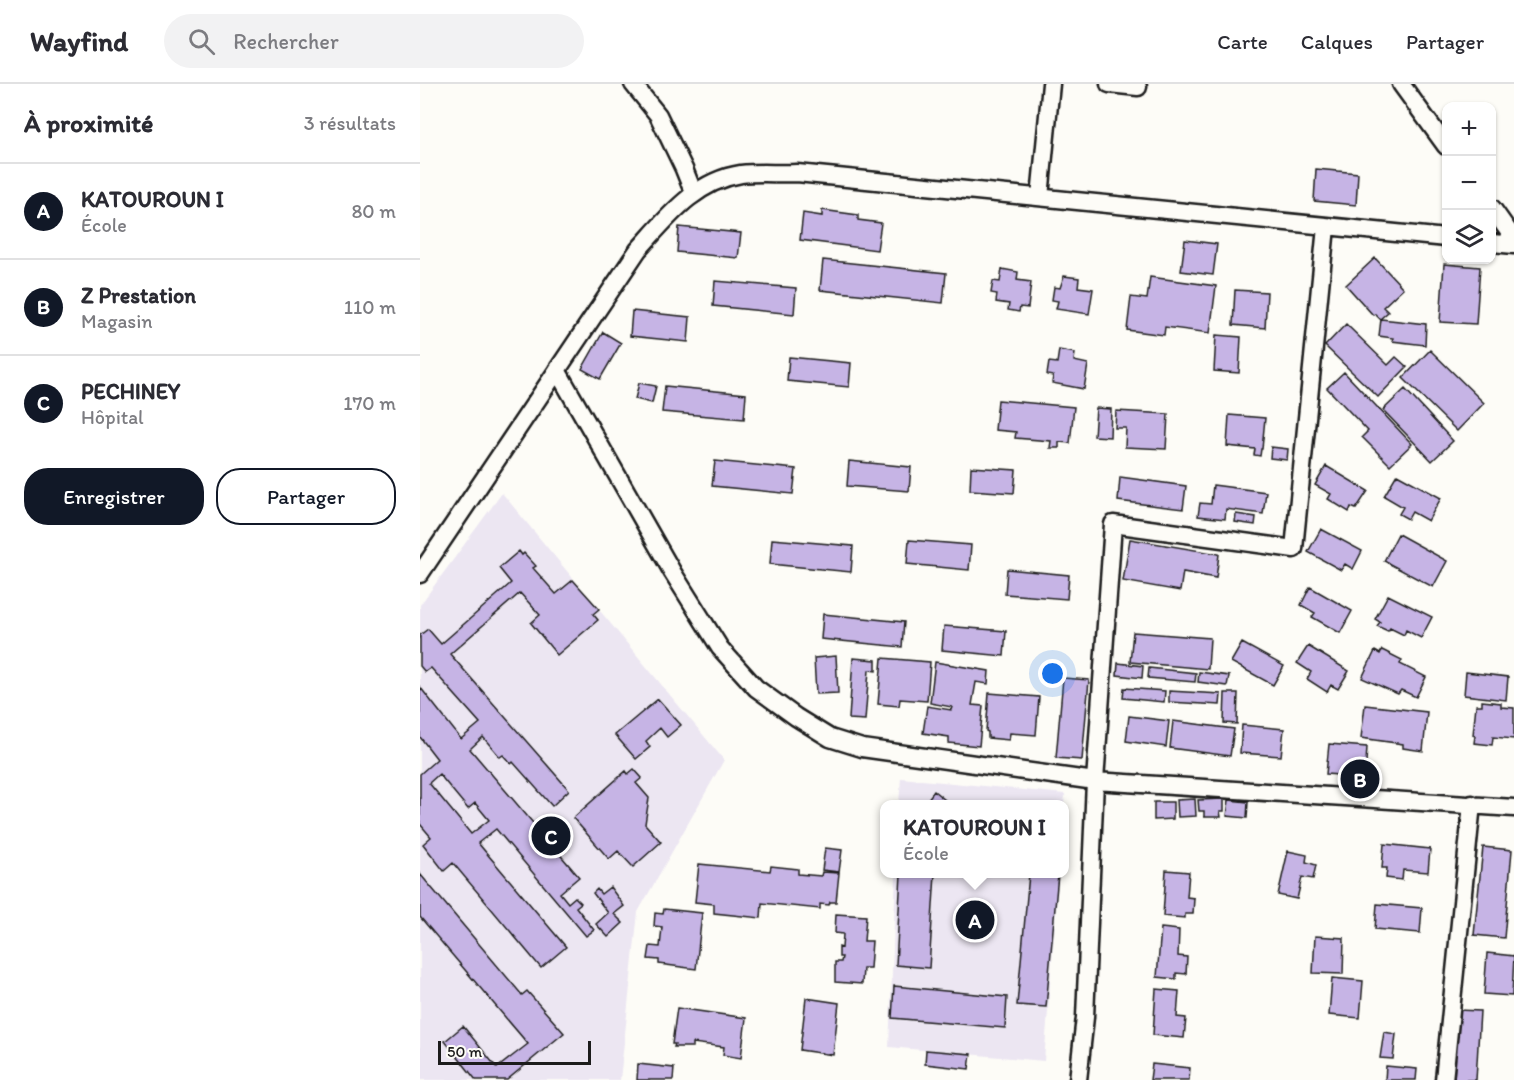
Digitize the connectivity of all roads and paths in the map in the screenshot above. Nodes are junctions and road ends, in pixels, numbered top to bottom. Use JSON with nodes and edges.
{"nodes":[{"id":1,"x":633,"y":84,"type":"edge"},
{"id":2,"x":1051,"y":84,"type":"edge"},
{"id":3,"x":1109,"y":84,"type":"edge"},
{"id":4,"x":1401,"y":84,"type":"edge"},
{"id":5,"x":1138,"y":87,"type":"dead end"},
{"id":6,"x":1442,"y":140,"type":"edge"},
{"id":7,"x":694,"y":194,"type":"junction"},
{"id":8,"x":1040,"y":198,"type":"junction"},
{"id":9,"x":1492,"y":210,"type":"edge"},
{"id":10,"x":1326,"y":227,"type":"junction"},
{"id":11,"x":1442,"y":238,"type":"edge"},
{"id":12,"x":1514,"y":239,"type":"edge"},
{"id":13,"x":1496,"y":243,"type":"edge"},
{"id":14,"x":1514,"y":245,"type":"edge"},
{"id":15,"x":557,"y":370,"type":"junction"},
{"id":16,"x":423,"y":561,"type":"edge"},
{"id":17,"x":1095,"y":782,"type":"junction"},
{"id":18,"x":1472,"y":804,"type":"junction"},
{"id":19,"x":1514,"y":808,"type":"edge"},
{"id":20,"x":1078,"y":1080,"type":"edge"},
{"id":21,"x":1444,"y":1080,"type":"edge"}],
"edges":[{"from":1,"to":7,"type":"street"},
{"from":2,"to":8,"type":"street"},
{"from":3,"to":5,"type":"street"},
{"from":4,"to":6,"type":"street"},
{"from":7,"to":8,"type":"street"},
{"from":7,"to":15,"type":"street"},
{"from":8,"to":10,"type":"street"},
{"from":9,"to":12,"type":"street"},
{"from":10,"to":11,"type":"street"},
{"from":10,"to":17,"type":"street"},
{"from":13,"to":14,"type":"street"},
{"from":15,"to":16,"type":"street"},
{"from":15,"to":17,"type":"street"},
{"from":17,"to":18,"type":"street"},
{"from":17,"to":20,"type":"street"},
{"from":18,"to":19,"type":"street"},
{"from":18,"to":21,"type":"street"}]}
